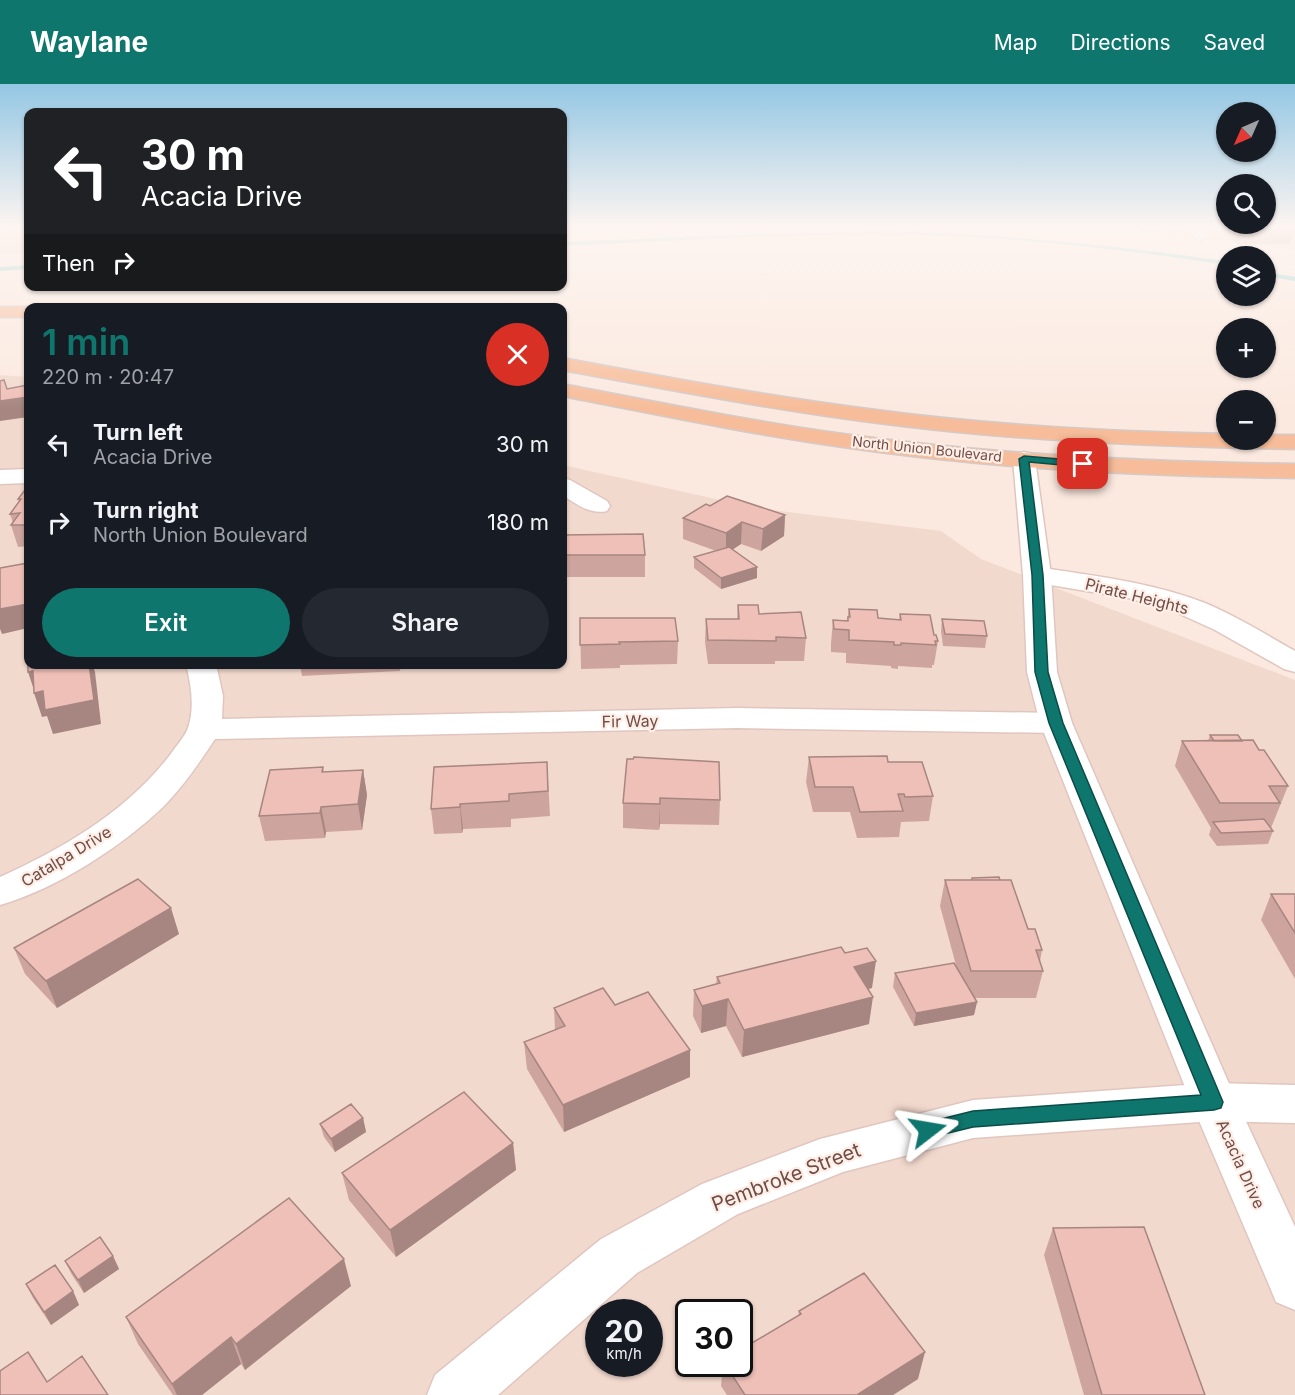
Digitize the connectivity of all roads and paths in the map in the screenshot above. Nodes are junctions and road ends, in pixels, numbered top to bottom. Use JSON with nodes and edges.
{"nodes":[{"id":1,"x":0,"y":312,"type":"edge"},
{"id":2,"x":24,"y":312,"type":"edge"},
{"id":3,"x":567,"y":365,"type":"edge"},
{"id":4,"x":567,"y":391,"type":"edge"},
{"id":5,"x":1295,"y":442,"type":"edge"},
{"id":6,"x":1024,"y":459,"type":"junction"},
{"id":7,"x":1295,"y":471,"type":"edge"},
{"id":8,"x":24,"y":476,"type":"edge"},
{"id":9,"x":0,"y":477,"type":"edge"},
{"id":10,"x":567,"y":488,"type":"edge"},
{"id":11,"x":598,"y":506,"type":"dead end"},
{"id":12,"x":1037,"y":575,"type":"junction"},
{"id":13,"x":1295,"y":663,"type":"edge"},
{"id":14,"x":202,"y":669,"type":"edge"},
{"id":15,"x":1056,"y":723,"type":"junction"},
{"id":16,"x":204,"y":729,"type":"junction"},
{"id":17,"x":0,"y":892,"type":"edge"},
{"id":18,"x":1214,"y":1102,"type":"junction"},
{"id":19,"x":1295,"y":1104,"type":"edge"},
{"id":20,"x":1295,"y":1285,"type":"edge"},
{"id":21,"x":454,"y":1395,"type":"edge"}],
"edges":[{"from":1,"to":2,"type":"main road"},
{"from":3,"to":5,"type":"main road","name":"North Union Boulevard"},
{"from":4,"to":6,"type":"main road","name":"North Union Boulevard"},
{"from":6,"to":7,"type":"main road","name":"North Union Boulevard"},
{"from":6,"to":12,"type":"street","name":"Acacia Drive"},
{"from":8,"to":9,"type":"street"},
{"from":10,"to":11,"type":"street"},
{"from":12,"to":13,"type":"street","name":"Pirate Heights"},
{"from":12,"to":15,"type":"street","name":"Acacia Drive"},
{"from":14,"to":16,"type":"street","name":"Catalpa Drive"},
{"from":15,"to":16,"type":"street","name":"Fir Way"},
{"from":15,"to":18,"type":"street","name":"Acacia Drive"},
{"from":16,"to":17,"type":"street","name":"Catalpa Drive"},
{"from":18,"to":19,"type":"street","name":"Pembroke Street"},
{"from":18,"to":20,"type":"street","name":"Acacia Drive"},
{"from":18,"to":21,"type":"street","name":"Pembroke Street"}]}
